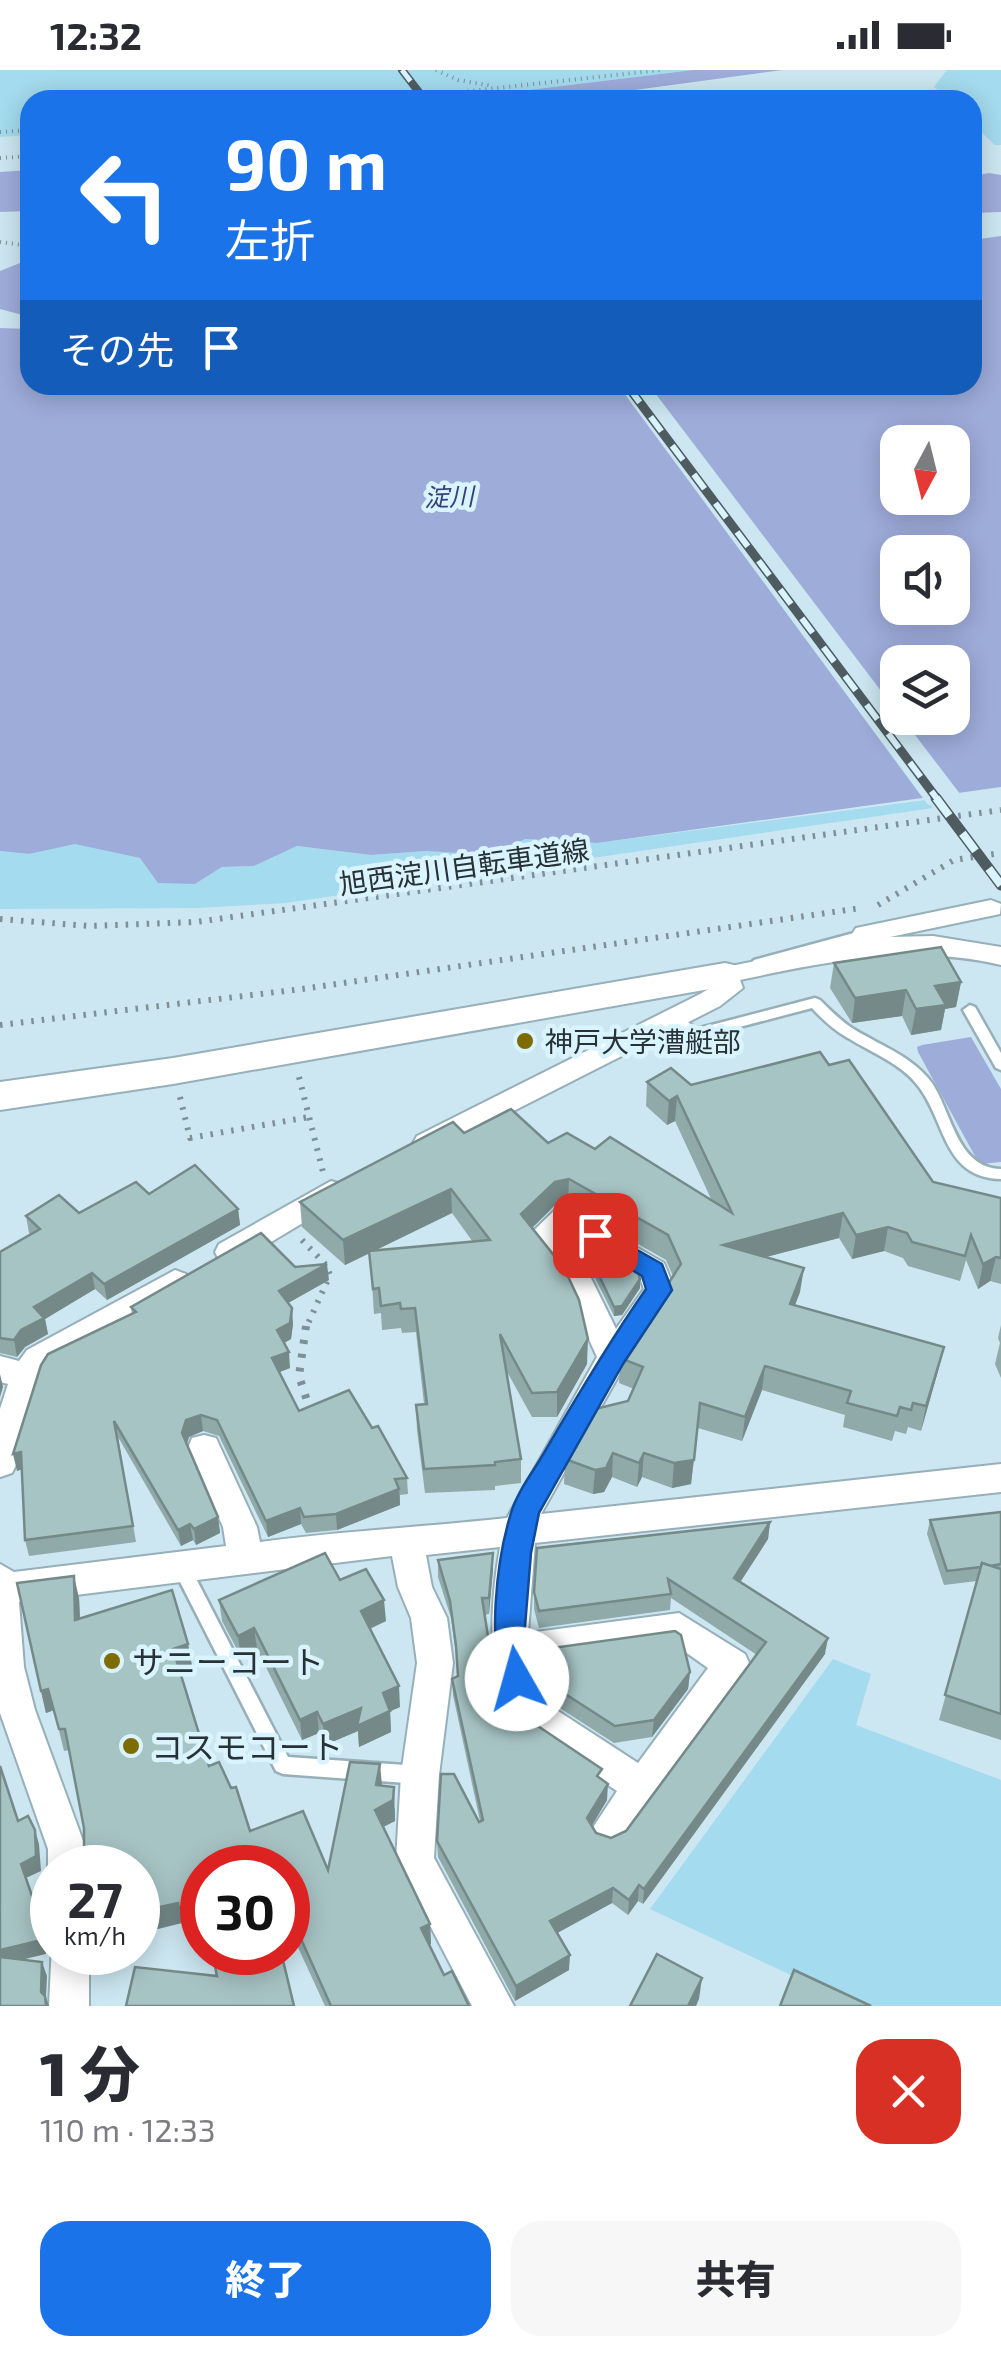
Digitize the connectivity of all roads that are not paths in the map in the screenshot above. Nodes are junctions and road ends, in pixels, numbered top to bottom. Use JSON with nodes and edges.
{"nodes":[{"id":1,"x":998,"y":906,"type":"edge"},
{"id":2,"x":864,"y":934,"type":"joint"},
{"id":3,"x":1001,"y":956,"type":"edge"},
{"id":4,"x":726,"y":976,"type":"junction"},
{"id":5,"x":1001,"y":976,"type":"edge"},
{"id":6,"x":970,"y":1010,"type":"dead end"},
{"id":7,"x":676,"y":1018,"type":"junction"},
{"id":8,"x":1001,"y":1065,"type":"edge"},
{"id":9,"x":0,"y":1096,"type":"edge"},
{"id":10,"x":404,"y":1155,"type":"edge"},
{"id":11,"x":1001,"y":1174,"type":"edge"},
{"id":12,"x":344,"y":1184,"type":"edge"},
{"id":13,"x":613,"y":1356,"type":"dead end"},
{"id":14,"x":13,"y":1373,"type":"edge"},
{"id":15,"x":204,"y":1448,"type":"dead end"},
{"id":16,"x":0,"y":1463,"type":"edge"},
{"id":17,"x":1001,"y":1478,"type":"edge"},
{"id":18,"x":522,"y":1529,"type":"junction"},
{"id":19,"x":407,"y":1543,"type":"junction"},
{"id":20,"x":246,"y":1559,"type":"junction"},
{"id":21,"x":182,"y":1568,"type":"junction"},
{"id":22,"x":0,"y":1579,"type":"edge"},
{"id":23,"x":0,"y":1590,"type":"edge"},
{"id":24,"x":512,"y":1652,"type":"junction"},
{"id":25,"x":12,"y":1736,"type":"edge"},
{"id":26,"x":420,"y":1776,"type":"junction"},
{"id":27,"x":640,"y":1785,"type":"junction"},
{"id":28,"x":609,"y":1832,"type":"dead end"},
{"id":29,"x":65,"y":1845,"type":"edge"},
{"id":30,"x":69,"y":1975,"type":"edge"},
{"id":31,"x":70,"y":2006,"type":"edge"},
{"id":32,"x":494,"y":2006,"type":"edge"}],
"edges":[{"from":1,"to":2,"type":"street"},
{"from":2,"to":4,"type":"lane"},
{"from":3,"to":4,"type":"street"},
{"from":4,"to":5,"type":"street"},
{"from":4,"to":7,"type":"street"},
{"from":4,"to":9,"type":"street"},
{"from":6,"to":8,"type":"lane"},
{"from":7,"to":10,"type":"street"},
{"from":7,"to":11,"type":"lane"},
{"from":12,"to":14,"type":"street"},
{"from":13,"to":18,"type":"street"},
{"from":14,"to":16,"type":"street"},
{"from":15,"to":20,"type":"street"},
{"from":17,"to":18,"type":"street"},
{"from":18,"to":19,"type":"street"},
{"from":18,"to":24,"type":"street"},
{"from":19,"to":20,"type":"street"},
{"from":19,"to":26,"type":"street"},
{"from":20,"to":21,"type":"street"},
{"from":21,"to":23,"type":"street"},
{"from":21,"to":26,"type":"lane"},
{"from":22,"to":23,"type":"street"},
{"from":23,"to":25,"type":"street"},
{"from":24,"to":27,"type":"street"},
{"from":24,"to":27,"type":"street"},
{"from":25,"to":29,"type":"street"},
{"from":26,"to":32,"type":"street"},
{"from":27,"to":28,"type":"street"},
{"from":30,"to":31,"type":"street"}]}
